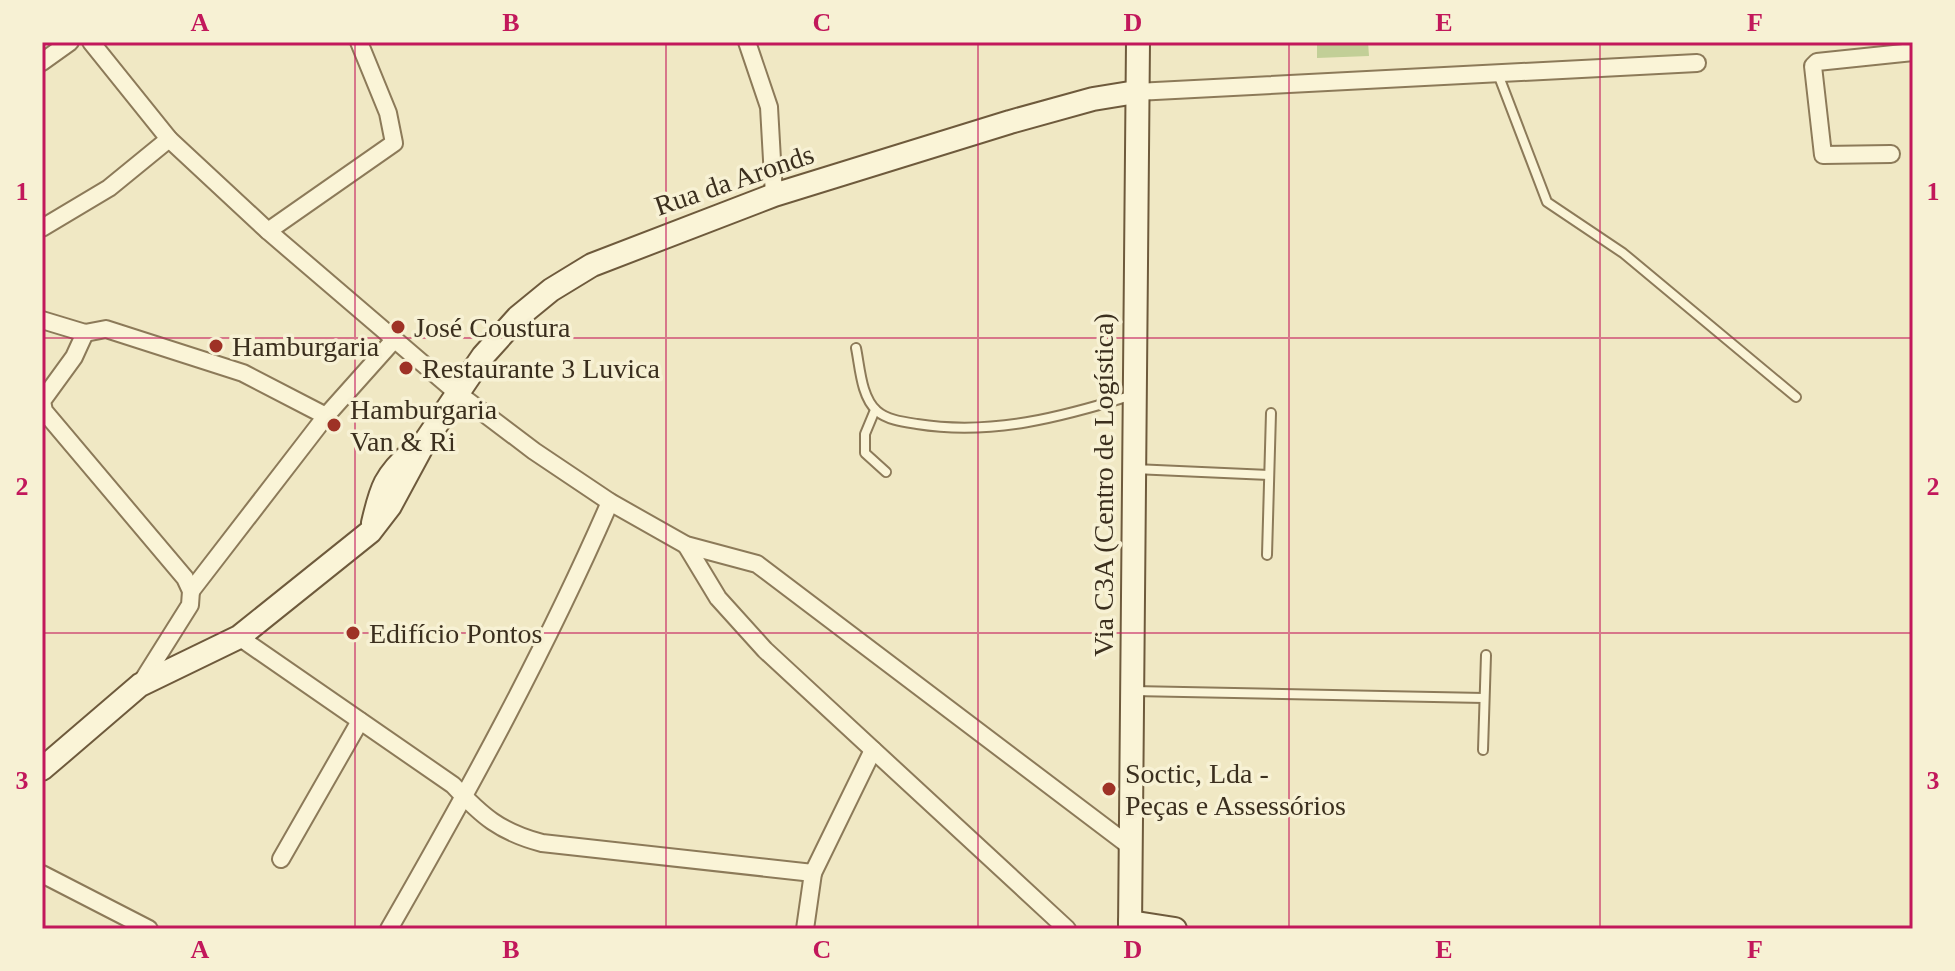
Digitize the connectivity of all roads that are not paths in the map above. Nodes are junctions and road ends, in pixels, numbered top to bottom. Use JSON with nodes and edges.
{"nodes":[{"id":1,"x":70,"y":42,"type":"edge"},
{"id":2,"x":91,"y":42,"type":"edge"},
{"id":3,"x":359,"y":42,"type":"edge"},
{"id":4,"x":747,"y":42,"type":"edge"},
{"id":5,"x":1138,"y":42,"type":"edge"},
{"id":6,"x":1913,"y":52,"type":"edge"},
{"id":7,"x":42,"y":62,"type":"edge"},
{"id":8,"x":1697,"y":63,"type":"dead end"},
{"id":9,"x":1498,"y":74,"type":"junction"},
{"id":10,"x":1136,"y":92,"type":"junction"},
{"id":11,"x":169,"y":139,"type":"junction"},
{"id":12,"x":1891,"y":154,"type":"dead end"},
{"id":13,"x":774,"y":195,"type":"junction"},
{"id":14,"x":42,"y":228,"type":"edge"},
{"id":15,"x":268,"y":231,"type":"junction"},
{"id":16,"x":42,"y":320,"type":"edge"},
{"id":17,"x":85,"y":333,"type":"junction"},
{"id":18,"x":393,"y":341,"type":"junction"},
{"id":19,"x":856,"y":348,"type":"dead end"},
{"id":20,"x":456,"y":392,"type":"junction"},
{"id":21,"x":1134,"y":394,"type":"junction"},
{"id":22,"x":1796,"y":397,"type":"dead end"},
{"id":23,"x":875,"y":410,"type":"junction"},
{"id":24,"x":1271,"y":413,"type":"dead end"},
{"id":25,"x":326,"y":416,"type":"junction"},
{"id":26,"x":1133,"y":469,"type":"junction"},
{"id":27,"x":886,"y":472,"type":"dead end"},
{"id":28,"x":1269,"y":475,"type":"junction"},
{"id":29,"x":610,"y":502,"type":"junction"},
{"id":30,"x":686,"y":545,"type":"junction"},
{"id":31,"x":1267,"y":555,"type":"dead end"},
{"id":32,"x":191,"y":591,"type":"junction"},
{"id":33,"x":239,"y":637,"type":"junction"},
{"id":34,"x":1486,"y":655,"type":"dead end"},
{"id":35,"x":140,"y":685,"type":"junction"},
{"id":36,"x":1132,"y":691,"type":"junction"},
{"id":37,"x":1484,"y":698,"type":"junction"},
{"id":38,"x":360,"y":721,"type":"junction"},
{"id":39,"x":873,"y":750,"type":"junction"},
{"id":40,"x":1483,"y":750,"type":"dead end"},
{"id":41,"x":42,"y":769,"type":"edge"},
{"id":42,"x":465,"y":797,"type":"junction"},
{"id":43,"x":1131,"y":847,"type":"junction"},
{"id":44,"x":281,"y":859,"type":"dead end"},
{"id":45,"x":813,"y":873,"type":"junction"},
{"id":46,"x":42,"y":874,"type":"edge"},
{"id":47,"x":1130,"y":926,"type":"edge"},
{"id":48,"x":149,"y":929,"type":"edge"},
{"id":49,"x":389,"y":929,"type":"edge"},
{"id":50,"x":805,"y":929,"type":"edge"},
{"id":51,"x":1067,"y":929,"type":"edge"},
{"id":52,"x":1174,"y":929,"type":"edge"}],
"edges":[{"from":1,"to":7,"type":"street"},
{"from":2,"to":11,"type":"street"},
{"from":3,"to":15,"type":"street"},
{"from":4,"to":13,"type":"street"},
{"from":5,"to":10,"type":"street","name":"Via C3A (Centro de Logística)"},
{"from":6,"to":12,"type":"street"},
{"from":8,"to":9,"type":"street"},
{"from":9,"to":10,"type":"street"},
{"from":9,"to":22,"type":"lane"},
{"from":10,"to":13,"type":"street","name":"Rua da Aronds"},
{"from":10,"to":21,"type":"street","name":"Via C3A (Centro de Logística)"},
{"from":11,"to":14,"type":"street"},
{"from":11,"to":15,"type":"street"},
{"from":13,"to":20,"type":"street","name":"Rua da Aronds"},
{"from":15,"to":18,"type":"street"},
{"from":16,"to":17,"type":"street"},
{"from":17,"to":25,"type":"street"},
{"from":17,"to":32,"type":"street"},
{"from":18,"to":20,"type":"street"},
{"from":18,"to":25,"type":"street"},
{"from":19,"to":23,"type":"lane"},
{"from":20,"to":29,"type":"street"},
{"from":20,"to":33,"type":"street","name":"Rua da Aronds"},
{"from":21,"to":23,"type":"lane"},
{"from":21,"to":26,"type":"street","name":"Via C3A (Centro de Logística)"},
{"from":23,"to":27,"type":"lane"},
{"from":24,"to":28,"type":"lane"},
{"from":25,"to":32,"type":"street"},
{"from":26,"to":28,"type":"lane"},
{"from":26,"to":36,"type":"street","name":"Via C3A (Centro de Logística)"},
{"from":28,"to":31,"type":"lane"},
{"from":29,"to":30,"type":"street"},
{"from":29,"to":42,"type":"street"},
{"from":30,"to":39,"type":"street"},
{"from":30,"to":43,"type":"street"},
{"from":32,"to":35,"type":"street"},
{"from":33,"to":35,"type":"street"},
{"from":33,"to":38,"type":"street"},
{"from":34,"to":37,"type":"lane"},
{"from":35,"to":41,"type":"street"},
{"from":36,"to":37,"type":"lane"},
{"from":36,"to":43,"type":"street","name":"Via C3A (Centro de Logística)"},
{"from":37,"to":40,"type":"lane"},
{"from":38,"to":42,"type":"street"},
{"from":38,"to":44,"type":"street"},
{"from":39,"to":45,"type":"street"},
{"from":39,"to":51,"type":"street"},
{"from":42,"to":45,"type":"street"},
{"from":42,"to":49,"type":"street"},
{"from":43,"to":47,"type":"street","name":"Via C3A (Centro de Logística)"},
{"from":45,"to":50,"type":"street"},
{"from":46,"to":48,"type":"street"},
{"from":47,"to":52,"type":"street"}]}
